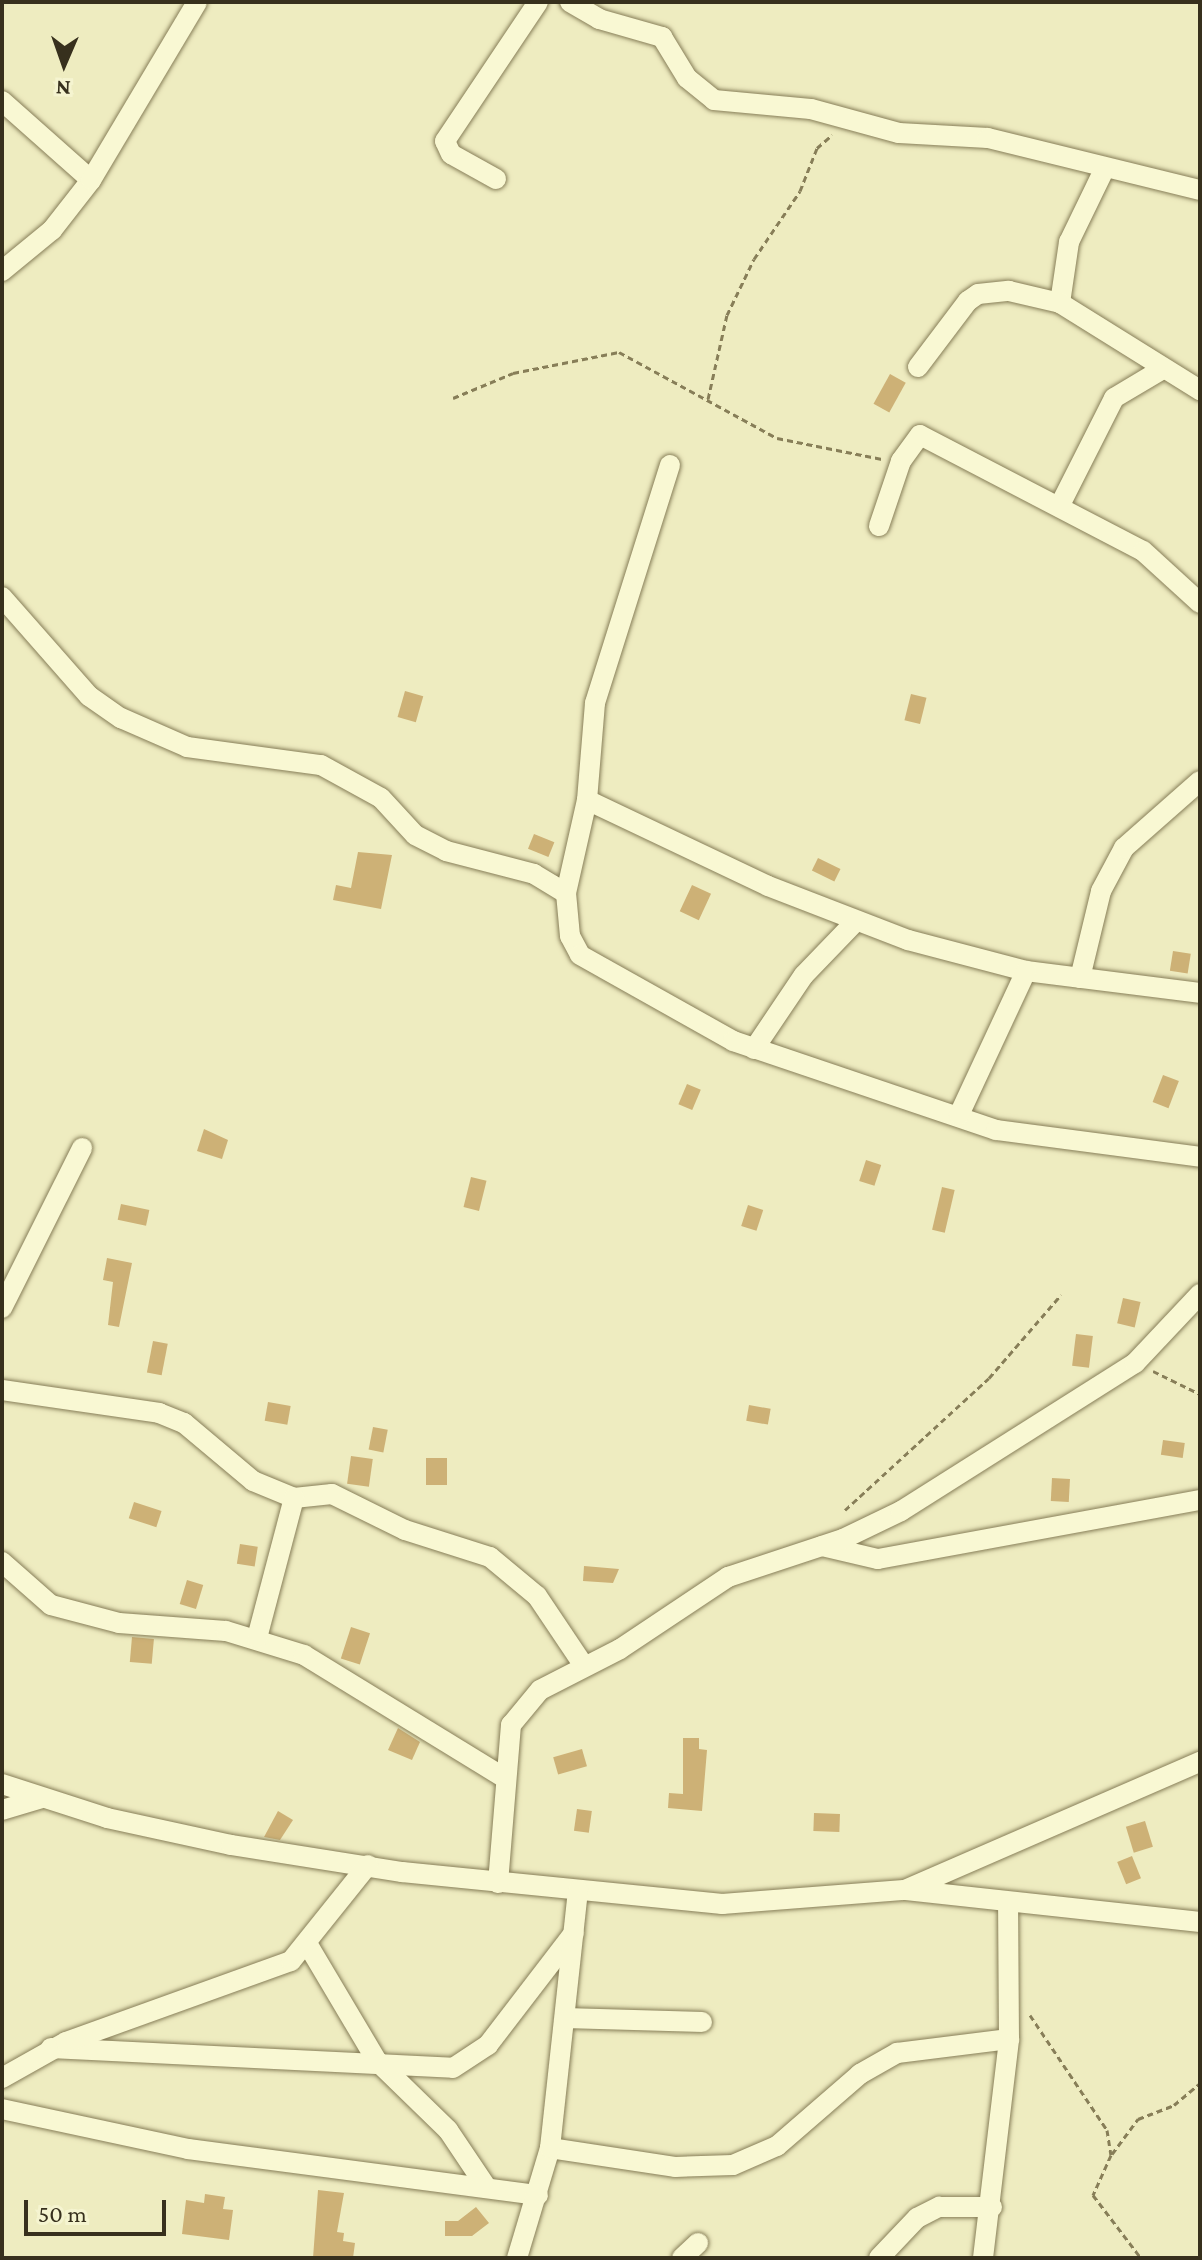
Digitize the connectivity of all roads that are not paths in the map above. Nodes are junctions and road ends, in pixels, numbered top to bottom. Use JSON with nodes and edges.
{"nodes":[{"id":1,"x":197,"y":2,"type":"edge"},
{"id":2,"x":538,"y":2,"type":"edge"},
{"id":3,"x":570,"y":2,"type":"edge"},
{"id":4,"x":2,"y":101,"type":"edge"},
{"id":5,"x":1105,"y":168,"type":"junction"},
{"id":6,"x":496,"y":179,"type":"dead end"},
{"id":7,"x":91,"y":180,"type":"junction"},
{"id":8,"x":1200,"y":190,"type":"edge"},
{"id":9,"x":2,"y":271,"type":"edge"},
{"id":10,"x":1060,"y":303,"type":"junction"},
{"id":11,"x":918,"y":367,"type":"dead end"},
{"id":12,"x":1161,"y":370,"type":"junction"},
{"id":13,"x":1200,"y":390,"type":"edge"},
{"id":14,"x":670,"y":465,"type":"dead end"},
{"id":15,"x":1060,"y":505,"type":"junction"},
{"id":16,"x":879,"y":526,"type":"dead end"},
{"id":17,"x":2,"y":597,"type":"edge"},
{"id":18,"x":1200,"y":603,"type":"edge"},
{"id":19,"x":1200,"y":781,"type":"edge"},
{"id":20,"x":587,"y":800,"type":"junction"},
{"id":21,"x":566,"y":893,"type":"junction"},
{"id":22,"x":856,"y":921,"type":"junction"},
{"id":23,"x":1026,"y":971,"type":"junction"},
{"id":24,"x":1080,"y":978,"type":"junction"},
{"id":25,"x":1200,"y":993,"type":"edge"},
{"id":26,"x":754,"y":1049,"type":"junction"},
{"id":27,"x":959,"y":1115,"type":"junction"},
{"id":28,"x":82,"y":1148,"type":"dead end"},
{"id":29,"x":1200,"y":1157,"type":"edge"},
{"id":30,"x":1200,"y":1294,"type":"edge"},
{"id":31,"x":2,"y":1308,"type":"edge"},
{"id":32,"x":2,"y":1390,"type":"edge"},
{"id":33,"x":294,"y":1498,"type":"junction"},
{"id":34,"x":1200,"y":1500,"type":"edge"},
{"id":35,"x":822,"y":1546,"type":"junction"},
{"id":36,"x":3,"y":1564,"type":"edge"},
{"id":37,"x":257,"y":1638,"type":"junction"},
{"id":38,"x":584,"y":1666,"type":"junction"},
{"id":39,"x":1200,"y":1762,"type":"edge"},
{"id":40,"x":503,"y":1777,"type":"junction"},
{"id":41,"x":2,"y":1784,"type":"edge"},
{"id":42,"x":42,"y":1798,"type":"junction"},
{"id":43,"x":2,"y":1810,"type":"edge"},
{"id":44,"x":368,"y":1865,"type":"junction"},
{"id":45,"x":498,"y":1883,"type":"junction"},
{"id":46,"x":905,"y":1890,"type":"junction"},
{"id":47,"x":578,"y":1891,"type":"junction"},
{"id":48,"x":1008,"y":1905,"type":"junction"},
{"id":49,"x":1200,"y":1922,"type":"edge"},
{"id":50,"x":574,"y":1933,"type":"junction"},
{"id":51,"x":308,"y":1945,"type":"junction"},
{"id":52,"x":566,"y":2018,"type":"junction"},
{"id":53,"x":702,"y":2022,"type":"dead end"},
{"id":54,"x":1009,"y":2039,"type":"junction"},
{"id":55,"x":51,"y":2048,"type":"junction"},
{"id":56,"x":377,"y":2061,"type":"junction"},
{"id":57,"x":2,"y":2078,"type":"edge"},
{"id":58,"x":2,"y":2109,"type":"edge"},
{"id":59,"x":550,"y":2148,"type":"junction"},
{"id":60,"x":487,"y":2188,"type":"junction"},
{"id":61,"x":538,"y":2195,"type":"junction"},
{"id":62,"x":992,"y":2207,"type":"junction"},
{"id":63,"x":698,"y":2243,"type":"dead end"},
{"id":64,"x":517,"y":2258,"type":"edge"},
{"id":65,"x":682,"y":2258,"type":"edge"},
{"id":66,"x":879,"y":2258,"type":"edge"},
{"id":67,"x":983,"y":2258,"type":"edge"}],
"edges":[{"from":1,"to":7,"type":"street"},
{"from":2,"to":6,"type":"street"},
{"from":3,"to":5,"type":"street"},
{"from":4,"to":7,"type":"street"},
{"from":5,"to":8,"type":"street"},
{"from":5,"to":10,"type":"street"},
{"from":7,"to":9,"type":"street"},
{"from":10,"to":11,"type":"street"},
{"from":10,"to":12,"type":"street"},
{"from":12,"to":13,"type":"street"},
{"from":12,"to":15,"type":"street"},
{"from":14,"to":20,"type":"street"},
{"from":15,"to":16,"type":"street"},
{"from":15,"to":18,"type":"street"},
{"from":17,"to":21,"type":"street"},
{"from":19,"to":24,"type":"street"},
{"from":20,"to":21,"type":"street"},
{"from":20,"to":22,"type":"street"},
{"from":21,"to":26,"type":"street"},
{"from":22,"to":23,"type":"street"},
{"from":22,"to":26,"type":"street"},
{"from":23,"to":24,"type":"street"},
{"from":23,"to":27,"type":"street"},
{"from":24,"to":25,"type":"street"},
{"from":26,"to":27,"type":"street"},
{"from":27,"to":29,"type":"street"},
{"from":28,"to":31,"type":"street"},
{"from":30,"to":35,"type":"street"},
{"from":32,"to":33,"type":"street"},
{"from":33,"to":37,"type":"street"},
{"from":33,"to":38,"type":"street"},
{"from":34,"to":35,"type":"street"},
{"from":35,"to":38,"type":"street"},
{"from":36,"to":37,"type":"street"},
{"from":37,"to":40,"type":"street"},
{"from":38,"to":40,"type":"street"},
{"from":39,"to":46,"type":"street"},
{"from":40,"to":45,"type":"street"},
{"from":41,"to":42,"type":"street"},
{"from":42,"to":43,"type":"street"},
{"from":42,"to":44,"type":"street"},
{"from":44,"to":45,"type":"street"},
{"from":44,"to":51,"type":"street"},
{"from":45,"to":47,"type":"street"},
{"from":46,"to":47,"type":"street"},
{"from":46,"to":48,"type":"street"},
{"from":47,"to":50,"type":"street"},
{"from":48,"to":49,"type":"street"},
{"from":48,"to":54,"type":"street"},
{"from":50,"to":52,"type":"street"},
{"from":50,"to":56,"type":"street"},
{"from":51,"to":55,"type":"street"},
{"from":51,"to":56,"type":"street"},
{"from":52,"to":53,"type":"street"},
{"from":52,"to":59,"type":"street"},
{"from":54,"to":59,"type":"street"},
{"from":54,"to":62,"type":"street"},
{"from":55,"to":56,"type":"street"},
{"from":55,"to":57,"type":"street"},
{"from":56,"to":60,"type":"street"},
{"from":58,"to":60,"type":"street"},
{"from":59,"to":61,"type":"street"},
{"from":60,"to":61,"type":"street"},
{"from":61,"to":64,"type":"street"},
{"from":62,"to":66,"type":"street"},
{"from":62,"to":67,"type":"street"},
{"from":63,"to":65,"type":"street"}]}
